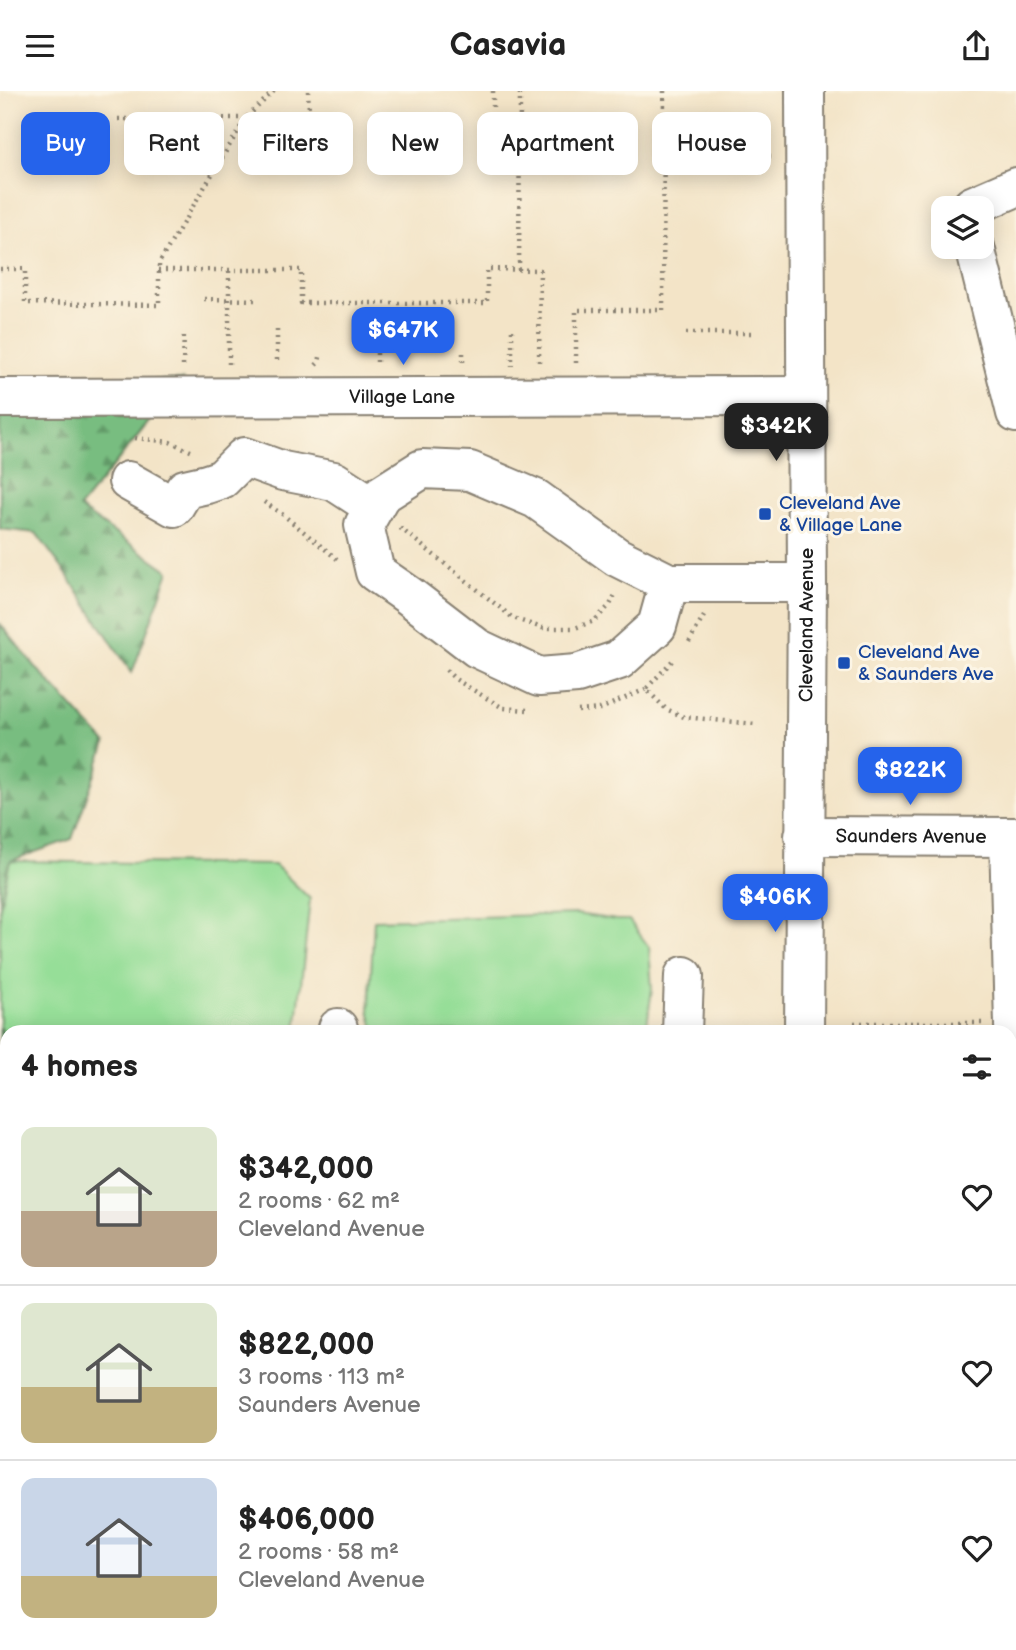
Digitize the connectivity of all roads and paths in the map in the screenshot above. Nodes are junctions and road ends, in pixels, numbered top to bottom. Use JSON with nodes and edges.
{"nodes":[{"id":1,"x":274,"y":91,"type":"edge"},
{"id":2,"x":308,"y":91,"type":"edge"},
{"id":3,"x":493,"y":91,"type":"edge"},
{"id":4,"x":664,"y":91,"type":"edge"},
{"id":5,"x":805,"y":91,"type":"edge"},
{"id":6,"x":521,"y":92,"type":"edge"},
{"id":7,"x":309,"y":110,"type":"dead end"},
{"id":8,"x":493,"y":111,"type":"dead end"},
{"id":9,"x":252,"y":112,"type":"edge"},
{"id":10,"x":664,"y":112,"type":"edge"},
{"id":11,"x":238,"y":118,"type":"edge"},
{"id":12,"x":118,"y":119,"type":"dead end"},
{"id":13,"x":238,"y":131,"type":"edge"},
{"id":14,"x":771,"y":156,"type":"edge"},
{"id":15,"x":805,"y":156,"type":"junction"},
{"id":16,"x":664,"y":175,"type":"edge"},
{"id":17,"x":1016,"y":187,"type":"edge"},
{"id":18,"x":994,"y":196,"type":"edge"},
{"id":19,"x":978,"y":259,"type":"edge"},
{"id":20,"x":0,"y":269,"type":"edge"},
{"id":21,"x":158,"y":269,"type":"junction"},
{"id":22,"x":519,"y":269,"type":"junction"},
{"id":23,"x":229,"y":270,"type":"junction"},
{"id":24,"x":204,"y":299,"type":"dead end"},
{"id":25,"x":229,"y":299,"type":"junction"},
{"id":26,"x":256,"y":300,"type":"dead end"},
{"id":27,"x":277,"y":330,"type":"dead end"},
{"id":28,"x":512,"y":330,"type":"dead end"},
{"id":29,"x":184,"y":332,"type":"dead end"},
{"id":30,"x":686,"y":333,"type":"dead end"},
{"id":31,"x":754,"y":333,"type":"dead end"},
{"id":32,"x":539,"y":364,"type":"dead end"},
{"id":33,"x":576,"y":364,"type":"dead end"},
{"id":34,"x":229,"y":369,"type":"dead end"},
{"id":35,"x":183,"y":370,"type":"dead end"},
{"id":36,"x":277,"y":370,"type":"dead end"},
{"id":37,"x":512,"y":377,"type":"dead end"},
{"id":38,"x":805,"y":396,"type":"junction"},
{"id":39,"x":0,"y":398,"type":"edge"},
{"id":40,"x":1016,"y":413,"type":"edge"},
{"id":41,"x":135,"y":438,"type":"dead end"},
{"id":42,"x":201,"y":455,"type":"dead end"},
{"id":43,"x":128,"y":481,"type":"dead end"},
{"id":44,"x":260,"y":500,"type":"dead end"},
{"id":45,"x":373,"y":507,"type":"junction"},
{"id":46,"x":341,"y":563,"type":"dead end"},
{"id":47,"x":630,"y":564,"type":"junction"},
{"id":48,"x":669,"y":583,"type":"junction"},
{"id":49,"x":712,"y":583,"type":"junction"},
{"id":50,"x":807,"y":583,"type":"junction"},
{"id":51,"x":688,"y":645,"type":"dead end"},
{"id":52,"x":680,"y":653,"type":"dead end"},
{"id":53,"x":755,"y":724,"type":"dead end"},
{"id":54,"x":804,"y":836,"type":"junction"},
{"id":55,"x":1013,"y":837,"type":"edge"},
{"id":56,"x":684,"y":976,"type":"dead end"},
{"id":57,"x":854,"y":1023,"type":"dead end"},
{"id":58,"x":1014,"y":1023,"type":"joint"},
{"id":59,"x":682,"y":1025,"type":"edge"},
{"id":60,"x":804,"y":1025,"type":"edge"}],
"edges":[{"from":1,"to":9,"type":"path"},
{"from":2,"to":7,"type":"path"},
{"from":3,"to":8,"type":"path"},
{"from":4,"to":10,"type":"path"},
{"from":5,"to":15,"type":"street","name":"Cleveland Avenue"},
{"from":6,"to":22,"type":"path"},
{"from":11,"to":12,"type":"path"},
{"from":13,"to":21,"type":"path"},
{"from":14,"to":15,"type":"path"},
{"from":15,"to":38,"type":"street","name":"Cleveland Avenue"},
{"from":16,"to":33,"type":"path"},
{"from":17,"to":18,"type":"street"},
{"from":19,"to":40,"type":"street"},
{"from":20,"to":21,"type":"path"},
{"from":21,"to":23,"type":"path"},
{"from":22,"to":23,"type":"path"},
{"from":22,"to":32,"type":"path"},
{"from":23,"to":25,"type":"path"},
{"from":24,"to":25,"type":"path"},
{"from":25,"to":26,"type":"path"},
{"from":25,"to":34,"type":"path"},
{"from":27,"to":36,"type":"path"},
{"from":28,"to":37,"type":"path"},
{"from":29,"to":35,"type":"path"},
{"from":30,"to":31,"type":"path"},
{"from":38,"to":39,"type":"street","name":"Village Lane"},
{"from":38,"to":50,"type":"street","name":"Cleveland Avenue"},
{"from":41,"to":42,"type":"path"},
{"from":43,"to":45,"type":"street"},
{"from":44,"to":46,"type":"path"},
{"from":45,"to":47,"type":"street"},
{"from":45,"to":47,"type":"path"},
{"from":45,"to":48,"type":"street"},
{"from":47,"to":48,"type":"street"},
{"from":48,"to":49,"type":"street"},
{"from":49,"to":50,"type":"street"},
{"from":49,"to":51,"type":"path"},
{"from":50,"to":54,"type":"street","name":"Cleveland Avenue"},
{"from":52,"to":53,"type":"path"},
{"from":54,"to":55,"type":"street","name":"Saunders Avenue"},
{"from":54,"to":60,"type":"street","name":"Cleveland Avenue"},
{"from":55,"to":58,"type":"street"},
{"from":56,"to":59,"type":"street"},
{"from":57,"to":58,"type":"path"}]}
